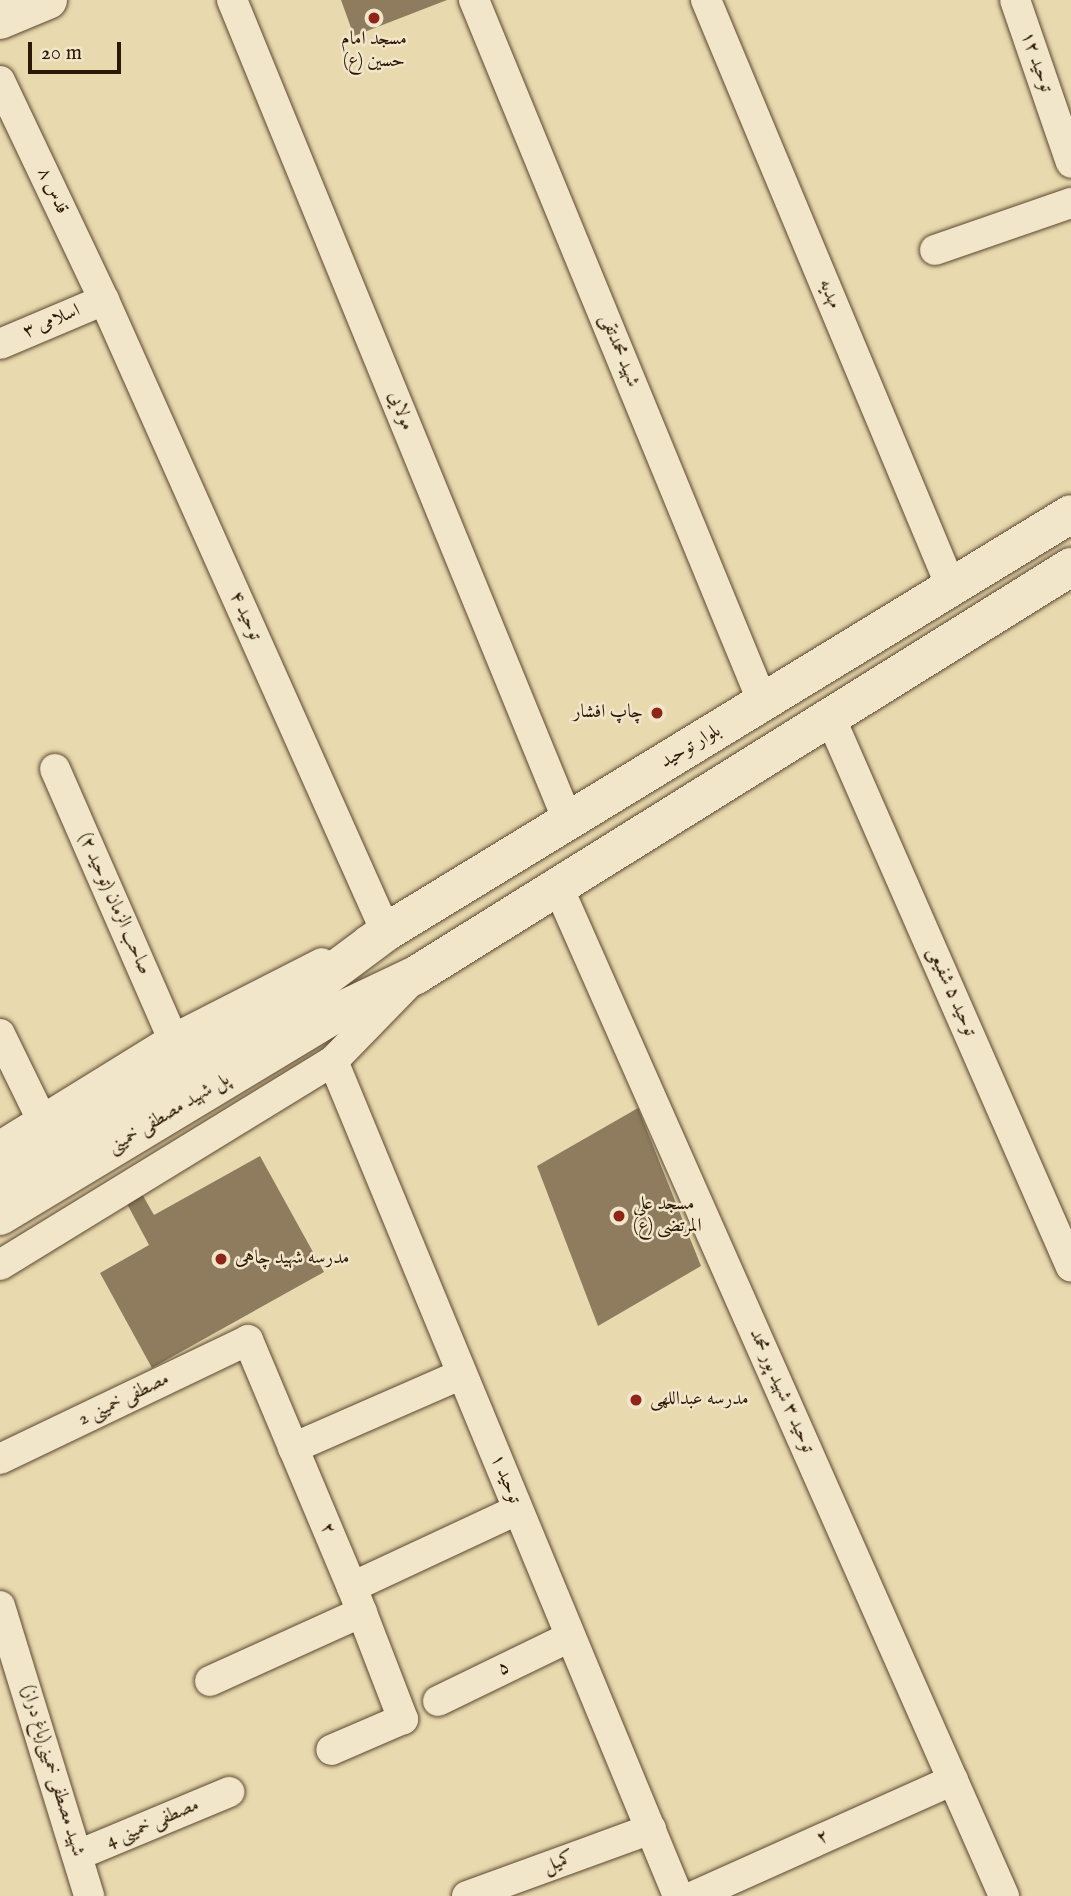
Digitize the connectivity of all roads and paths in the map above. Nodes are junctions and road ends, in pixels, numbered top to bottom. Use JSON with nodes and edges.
{"nodes":[{"id":1,"x":48,"y":0,"type":"edge"},
{"id":2,"x":232,"y":0,"type":"edge"},
{"id":3,"x":474,"y":0,"type":"edge"},
{"id":4,"x":706,"y":0,"type":"edge"},
{"id":5,"x":1015,"y":0,"type":"edge"},
{"id":6,"x":0,"y":20,"type":"edge"},
{"id":7,"x":0,"y":81,"type":"edge"},
{"id":8,"x":1071,"y":163,"type":"edge"},
{"id":9,"x":1071,"y":203,"type":"edge"},
{"id":10,"x":935,"y":250,"type":"dead end"},
{"id":11,"x":104,"y":300,"type":"junction"},
{"id":12,"x":0,"y":344,"type":"edge"},
{"id":13,"x":1071,"y":514,"type":"edge"},
{"id":14,"x":1071,"y":567,"type":"edge"},
{"id":15,"x":952,"y":589,"type":"junction"},
{"id":16,"x":763,"y":703,"type":"junction"},
{"id":17,"x":830,"y":717,"type":"junction"},
{"id":18,"x":55,"y":769,"type":"dead end"},
{"id":19,"x":568,"y":821,"type":"junction"},
{"id":20,"x":558,"y":887,"type":"junction"},
{"id":21,"x":386,"y":932,"type":"junction"},
{"id":22,"x":416,"y":975,"type":"junction"},
{"id":23,"x":327,"y":999,"type":"junction"},
{"id":24,"x":0,"y":1034,"type":"edge"},
{"id":25,"x":173,"y":1039,"type":"junction"},
{"id":26,"x":333,"y":1061,"type":"junction"},
{"id":27,"x":42,"y":1120,"type":"junction"},
{"id":28,"x":5,"y":1183,"type":"edge"},
{"id":29,"x":0,"y":1265,"type":"edge"},
{"id":30,"x":1071,"y":1267,"type":"edge"},
{"id":31,"x":248,"y":1340,"type":"joint"},
{"id":32,"x":462,"y":1374,"type":"junction"},
{"id":33,"x":293,"y":1448,"type":"junction"},
{"id":34,"x":0,"y":1459,"type":"edge"},
{"id":35,"x":517,"y":1510,"type":"junction"},
{"id":36,"x":357,"y":1600,"type":"junction"},
{"id":37,"x":0,"y":1606,"type":"edge"},
{"id":38,"x":570,"y":1637,"type":"junction"},
{"id":39,"x":210,"y":1681,"type":"dead end"},
{"id":40,"x":438,"y":1701,"type":"dead end"},
{"id":41,"x":331,"y":1750,"type":"dead end"},
{"id":42,"x":953,"y":1780,"type":"junction"},
{"id":43,"x":229,"y":1792,"type":"dead end"},
{"id":44,"x":651,"y":1829,"type":"junction"},
{"id":45,"x":78,"y":1855,"type":"junction"},
{"id":46,"x":89,"y":1896,"type":"edge"},
{"id":47,"x":467,"y":1896,"type":"edge"},
{"id":48,"x":678,"y":1896,"type":"edge"},
{"id":49,"x":694,"y":1896,"type":"edge"},
{"id":50,"x":1004,"y":1896,"type":"edge"}],
"edges":[{"from":1,"to":6,"type":"main road"},
{"from":2,"to":19,"type":"street","name":"مولایی"},
{"from":3,"to":16,"type":"street","name":"شهید محمدتقی"},
{"from":4,"to":15,"type":"street","name":"مهدیه"},
{"from":5,"to":8,"type":"street","name":"توحید ۱۲"},
{"from":7,"to":11,"type":"street","name":"قدس ۸"},
{"from":9,"to":10,"type":"street"},
{"from":11,"to":12,"type":"street","name":"۳ اسلامی"},
{"from":11,"to":21,"type":"street","name":"توحید ۴"},
{"from":13,"to":15,"type":"main road","name":"بلوار توحید"},
{"from":14,"to":17,"type":"main road"},
{"from":15,"to":16,"type":"main road","name":"بلوار توحید"},
{"from":16,"to":19,"type":"main road","name":"بلوار توحید"},
{"from":17,"to":20,"type":"main road"},
{"from":17,"to":30,"type":"street","name":"توحید ۵ شفیعی"},
{"from":18,"to":25,"type":"street","name":"صاحب الزمان (توحید ۲)"},
{"from":19,"to":21,"type":"main road","name":"بلوار توحید"},
{"from":20,"to":22,"type":"main road"},
{"from":20,"to":42,"type":"street","name":"توحید ۳ شهيد پور محمد"},
{"from":21,"to":23,"type":"main road","name":"بلوار توحید"},
{"from":21,"to":25,"type":"street"},
{"from":22,"to":23,"type":"main road"},
{"from":22,"to":26,"type":"street"},
{"from":23,"to":28,"type":"main road","name":"پل شهید مصطفی خمینی"},
{"from":24,"to":27,"type":"street"},
{"from":25,"to":27,"type":"street"},
{"from":26,"to":29,"type":"street"},
{"from":26,"to":32,"type":"street","name":"توحید ۱"},
{"from":27,"to":28,"type":"street"},
{"from":31,"to":33,"type":"street","name":"۲"},
{"from":31,"to":34,"type":"street","name":"مصطفی خمینی 2"},
{"from":32,"to":33,"type":"street"},
{"from":32,"to":35,"type":"street","name":"توحید ۱"},
{"from":33,"to":36,"type":"street","name":"۲"},
{"from":35,"to":36,"type":"street"},
{"from":35,"to":38,"type":"street","name":"توحید ۱"},
{"from":36,"to":39,"type":"street"},
{"from":36,"to":41,"type":"street","name":"۲"},
{"from":37,"to":45,"type":"street","name":"شهید مصطفی خمینی(باغ دراز)"},
{"from":38,"to":40,"type":"street","name":"۵"},
{"from":38,"to":44,"type":"street","name":"توحید ۱"},
{"from":42,"to":49,"type":"street","name":"۲"},
{"from":42,"to":50,"type":"street","name":"توحید ۳ شهيد پور محمد"},
{"from":43,"to":45,"type":"street","name":"مصطفی خمینی 4"},
{"from":44,"to":47,"type":"street","name":"کمیل"},
{"from":44,"to":48,"type":"street","name":"توحید ۱"},
{"from":45,"to":46,"type":"street","name":"شهید مصطفی خمینی(باغ دراز)"}]}
